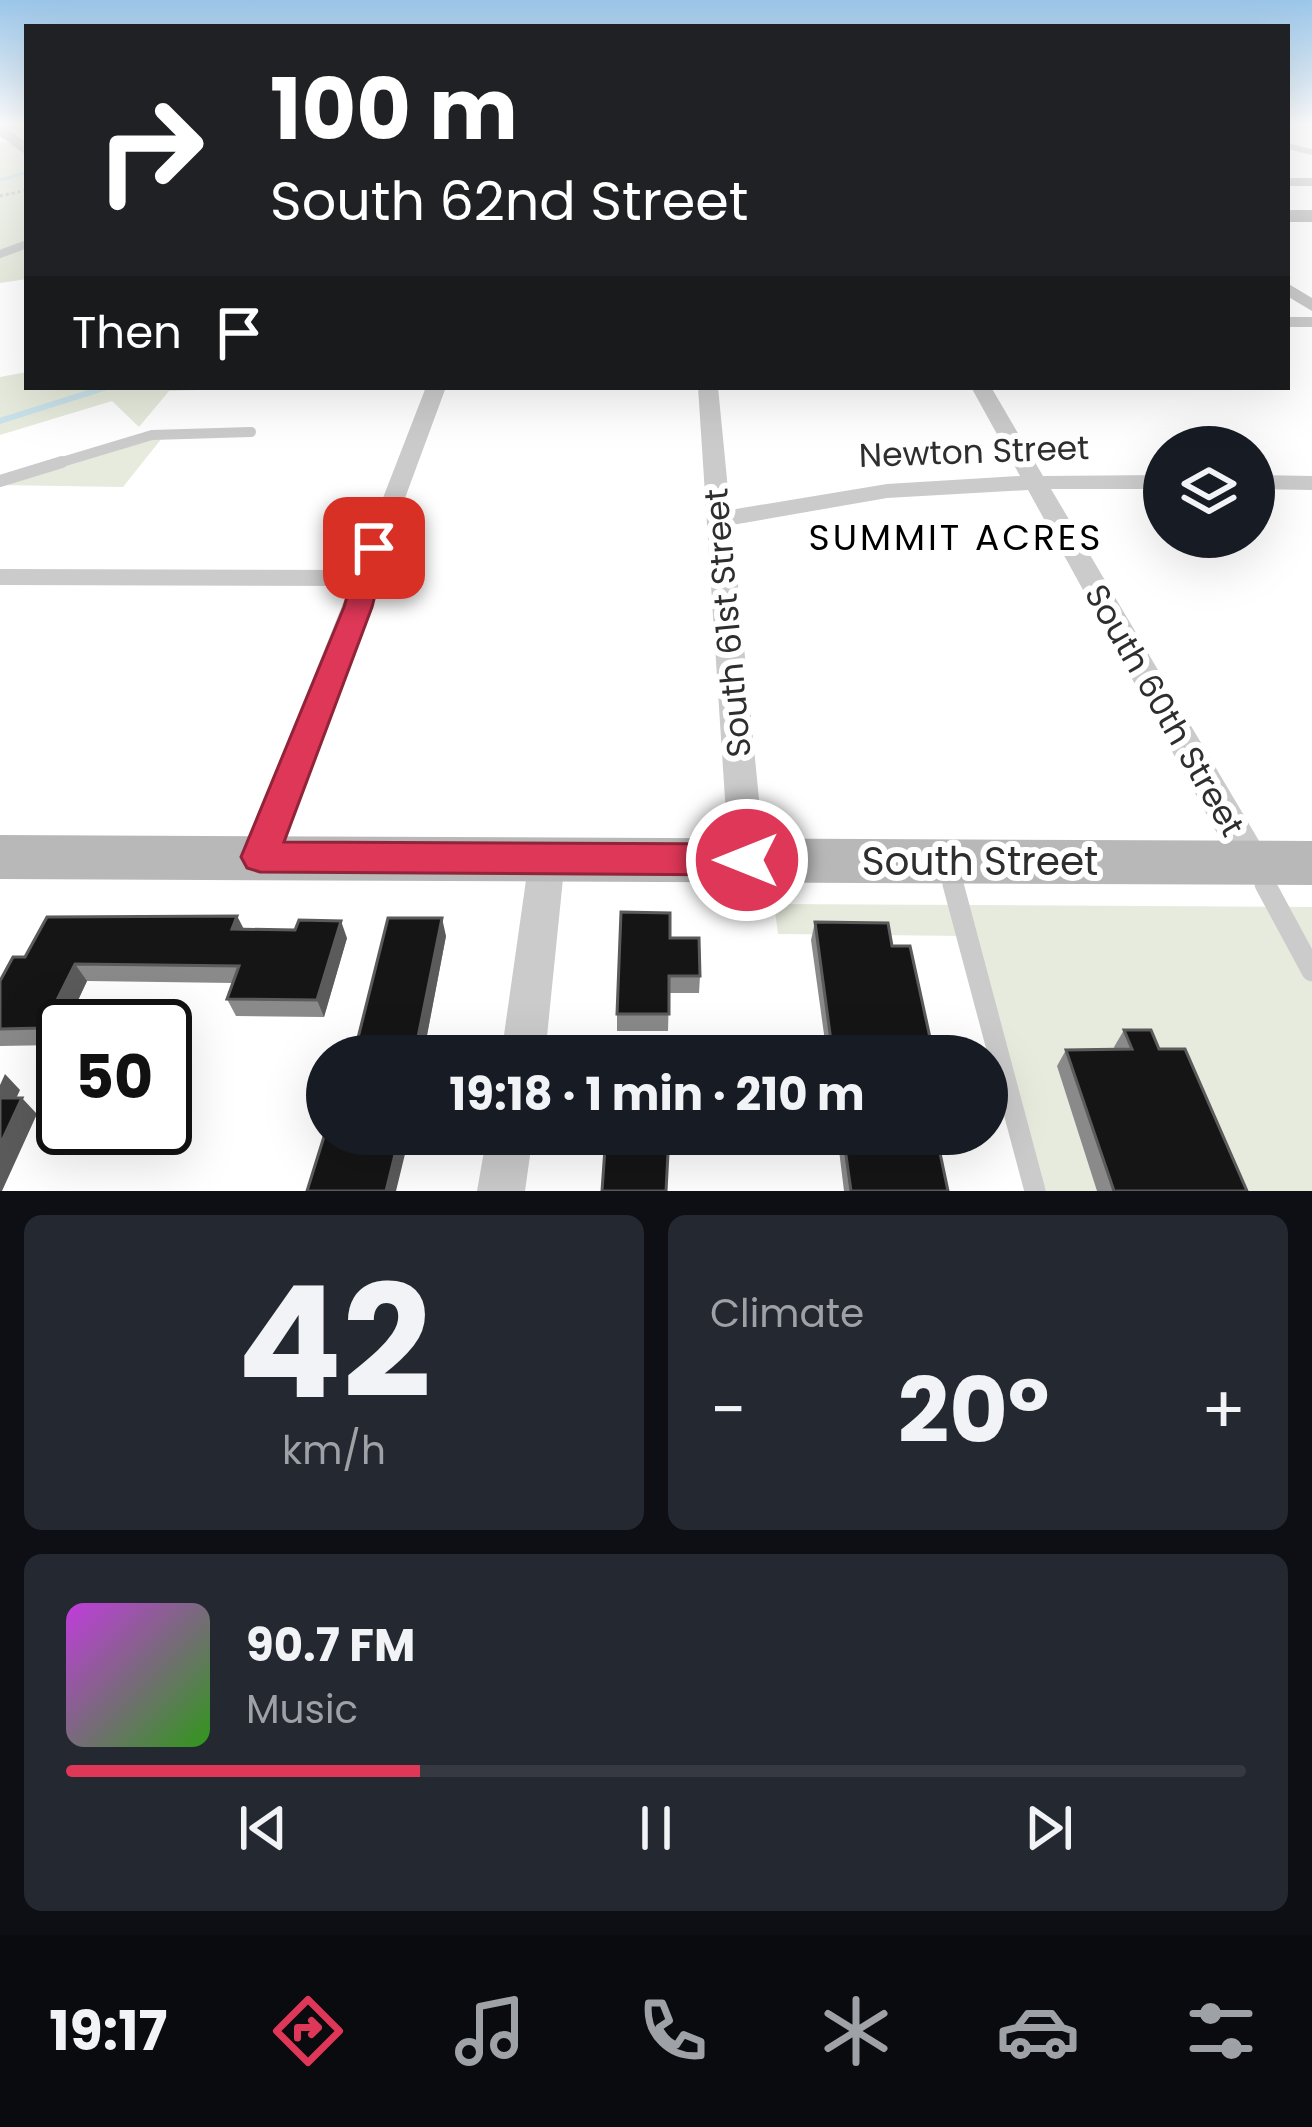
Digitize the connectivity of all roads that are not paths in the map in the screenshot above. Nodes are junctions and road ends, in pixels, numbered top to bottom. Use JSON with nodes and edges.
{"nodes":[{"id":1,"x":435,"y":390,"type":"edge"},
{"id":2,"x":708,"y":390,"type":"edge"},
{"id":3,"x":983,"y":390,"type":"edge"},
{"id":4,"x":251,"y":432,"type":"dead end"},
{"id":5,"x":0,"y":481,"type":"edge"},
{"id":6,"x":1035,"y":482,"type":"junction"},
{"id":7,"x":1143,"y":482,"type":"edge"},
{"id":8,"x":1275,"y":482,"type":"edge"},
{"id":9,"x":1312,"y":482,"type":"edge"},
{"id":10,"x":718,"y":520,"type":"junction"},
{"id":11,"x":0,"y":577,"type":"edge"},
{"id":12,"x":367,"y":578,"type":"junction"},
{"id":13,"x":260,"y":857,"type":"junction"},
{"id":14,"x":547,"y":859,"type":"junction"},
{"id":15,"x":747,"y":860,"type":"junction"},
{"id":16,"x":946,"y":861,"type":"junction"},
{"id":17,"x":1252,"y":862,"type":"junction"},
{"id":18,"x":1312,"y":862,"type":"edge"},
{"id":19,"x":5,"y":865,"type":"edge"},
{"id":20,"x":1312,"y":971,"type":"edge"},
{"id":21,"x":526,"y":1035,"type":"edge"},
{"id":22,"x":507,"y":1155,"type":"edge"},
{"id":23,"x":501,"y":1191,"type":"edge"},
{"id":24,"x":1035,"y":1191,"type":"edge"}],
"edges":[{"from":1,"to":12,"type":"street"},
{"from":2,"to":10,"type":"street","name":"South 61st Street"},
{"from":3,"to":6,"type":"street","name":"South 60th Street"},
{"from":4,"to":5,"type":"lane"},
{"from":6,"to":7,"type":"street","name":"Newton Street"},
{"from":6,"to":10,"type":"street","name":"Newton Street"},
{"from":6,"to":17,"type":"street","name":"South 60th Street"},
{"from":8,"to":9,"type":"street"},
{"from":10,"to":15,"type":"street","name":"South 61st Street"},
{"from":11,"to":12,"type":"street"},
{"from":12,"to":13,"type":"street"},
{"from":13,"to":14,"type":"main road","name":"South Street"},
{"from":13,"to":19,"type":"main road","name":"South Street"},
{"from":14,"to":15,"type":"main road","name":"South Street"},
{"from":14,"to":21,"type":"street"},
{"from":15,"to":16,"type":"main road","name":"South Street"},
{"from":16,"to":17,"type":"main road","name":"South Street"},
{"from":16,"to":24,"type":"lane"},
{"from":17,"to":18,"type":"main road","name":"South Street"},
{"from":17,"to":20,"type":"lane","name":"South 60th Street"},
{"from":22,"to":23,"type":"street"}]}
